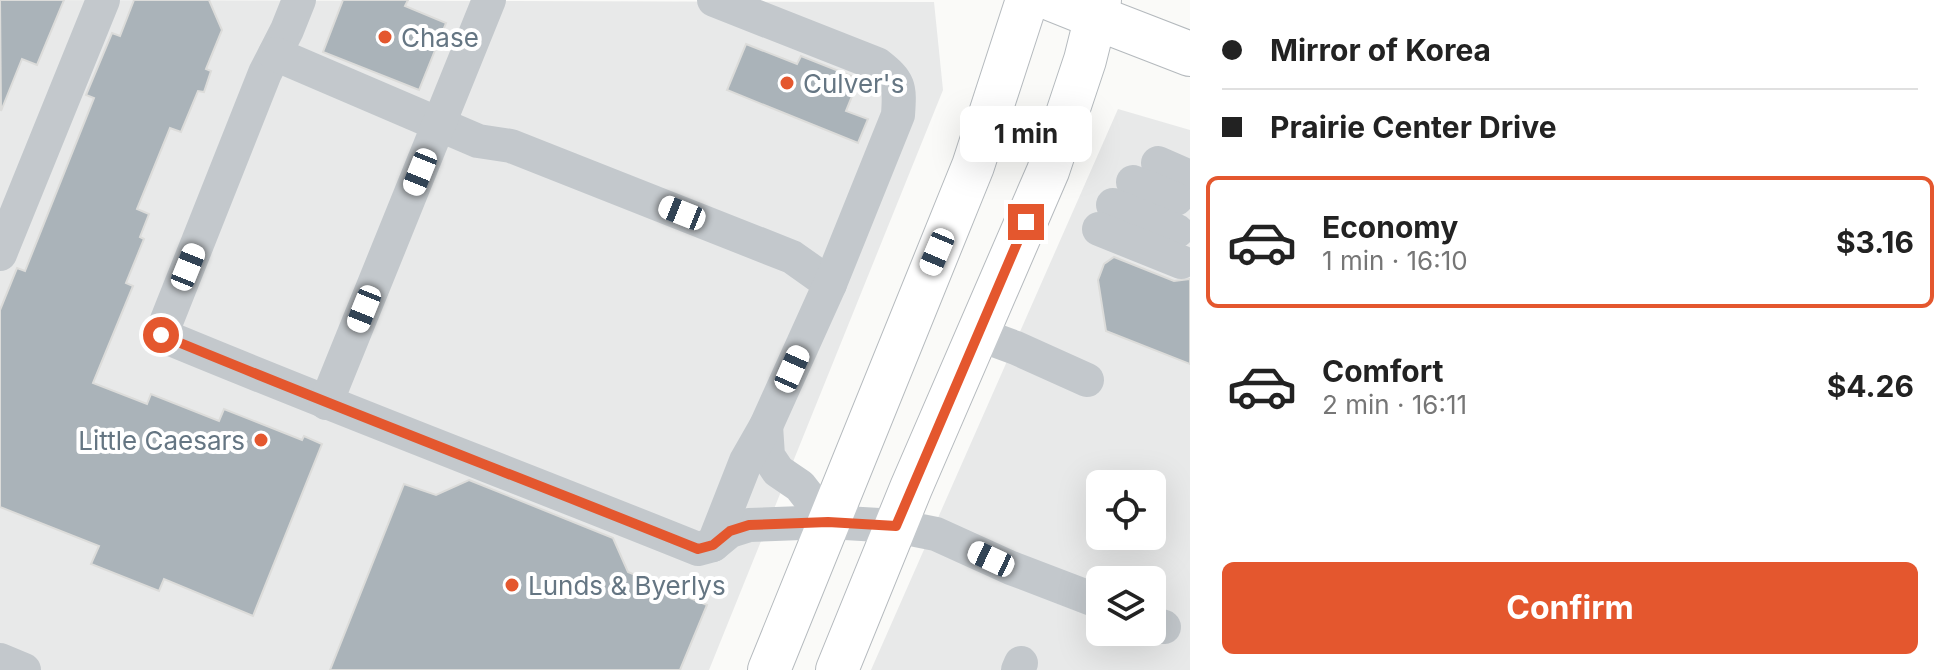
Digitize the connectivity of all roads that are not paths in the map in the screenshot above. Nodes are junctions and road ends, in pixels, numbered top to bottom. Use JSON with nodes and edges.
{"nodes":[{"id":1,"x":103,"y":0,"type":"edge"},
{"id":2,"x":299,"y":0,"type":"edge"},
{"id":3,"x":489,"y":0,"type":"edge"},
{"id":4,"x":714,"y":0,"type":"edge"},
{"id":5,"x":1027,"y":0,"type":"edge"},
{"id":6,"x":1052,"y":0,"type":"edge"},
{"id":7,"x":1098,"y":9,"type":"edge"},
{"id":8,"x":275,"y":54,"type":"junction"},
{"id":9,"x":1190,"y":54,"type":"edge"},
{"id":10,"x":440,"y":123,"type":"junction"},
{"id":11,"x":0,"y":254,"type":"edge"},
{"id":12,"x":830,"y":284,"type":"junction"},
{"id":13,"x":978,"y":334,"type":"junction"},
{"id":14,"x":1087,"y":380,"type":"dead end"},
{"id":15,"x":326,"y":403,"type":"junction"},
{"id":16,"x":766,"y":426,"type":"junction"},
{"id":17,"x":828,"y":522,"type":"junction"},
{"id":18,"x":896,"y":526,"type":"junction"},
{"id":19,"x":713,"y":545,"type":"junction"},
{"id":20,"x":1086,"y":597,"type":"edge"},
{"id":21,"x":0,"y":660,"type":"edge"},
{"id":22,"x":24,"y":670,"type":"edge"},
{"id":23,"x":769,"y":670,"type":"edge"},
{"id":24,"x":837,"y":670,"type":"edge"}],
"edges":[{"from":1,"to":11,"type":"lane"},
{"from":2,"to":8,"type":"lane"},
{"from":3,"to":10,"type":"lane"},
{"from":4,"to":12,"type":"lane"},
{"from":5,"to":17,"type":"main road"},
{"from":6,"to":7,"type":"main road"},
{"from":7,"to":9,"type":"highway"},
{"from":7,"to":13,"type":"main road"},
{"from":8,"to":10,"type":"lane"},
{"from":8,"to":15,"type":"lane"},
{"from":10,"to":12,"type":"lane"},
{"from":10,"to":15,"type":"lane"},
{"from":12,"to":16,"type":"lane"},
{"from":13,"to":14,"type":"lane"},
{"from":13,"to":18,"type":"main road"},
{"from":15,"to":19,"type":"lane"},
{"from":16,"to":17,"type":"lane"},
{"from":16,"to":19,"type":"lane"},
{"from":17,"to":18,"type":"lane"},
{"from":17,"to":19,"type":"lane"},
{"from":17,"to":23,"type":"main road"},
{"from":18,"to":20,"type":"lane"},
{"from":18,"to":24,"type":"main road"},
{"from":21,"to":22,"type":"lane"}]}
